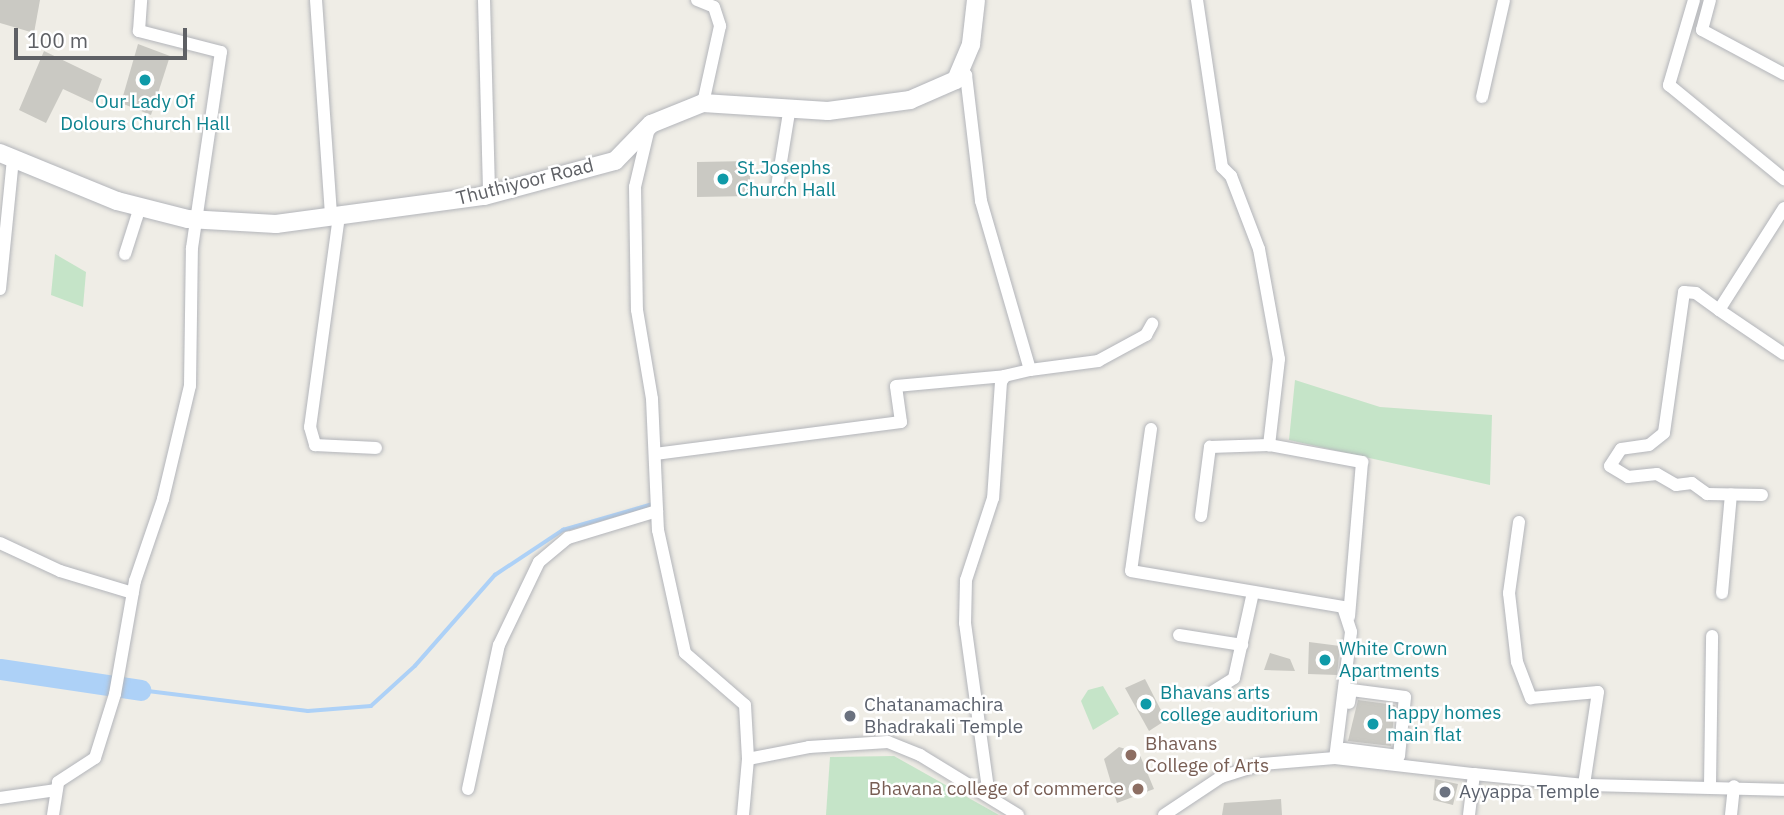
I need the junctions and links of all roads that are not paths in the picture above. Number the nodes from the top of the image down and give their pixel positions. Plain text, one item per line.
1 (141, 0) edge
2 (316, 0) edge
3 (484, 0) edge
4 (697, 0) edge
5 (976, 0) edge
6 (1197, 0) edge
7 (1504, 0) edge
8 (1694, 0) edge
9 (1710, 0) edge
10 (961, 68) junction
11 (1784, 74) edge
12 (1482, 97) dead end
13 (702, 103) junction
14 (790, 107) junction
15 (651, 124) junction
16 (7, 155) edge
17 (1784, 179) edge
18 (777, 186) dead end
19 (489, 194) junction
20 (140, 207) junction
21 (1784, 208) edge
22 (335, 217) junction
23 (195, 219) junction
24 (125, 254) dead end
25 (0, 289) edge
26 (1719, 310) junction
27 (1152, 324) dead end
28 (1784, 354) edge
29 (1030, 370) junction
30 (1005, 376) junction
31 (1151, 429) dead end
32 (1269, 446) junction
33 (376, 448) dead end
34 (655, 454) junction
35 (1731, 494) junction
36 (1762, 495) dead end
37 (657, 511) junction
38 (1201, 516) dead end
39 (1519, 522) dead end
40 (0, 543) edge
41 (1253, 592) junction
42 (133, 593) junction
43 (1722, 593) dead end
44 (1349, 616) junction
45 (1179, 635) dead end
46 (1712, 636) dead end
47 (1241, 645) junction
48 (1212, 692) dead end
49 (1341, 755) junction
50 (748, 758) junction
51 (1474, 774) junction
52 (1584, 785) junction
53 (1710, 786) junction
54 (1734, 786) junction
55 (468, 789) dead end
56 (56, 790) junction
57 (1784, 790) edge
58 (989, 796) junction
59 (0, 798) edge
60 (53, 815) edge
61 (743, 815) edge
62 (1018, 815) edge
63 (1164, 815) edge
64 (1469, 815) edge
65 (1731, 815) edge

1 - 23 street
2 - 22 street
3 - 19 street
4 - 13 street
5 - 10 main road
6 - 32 street
7 - 12 street
8 - 17 street
9 - 11 street
10 - 14 main road, Thuthiyoor Road
10 - 29 street
13 - 14 main road, Thuthiyoor Road
13 - 15 main road, Thuthiyoor Road
14 - 18 street
15 - 19 main road, Thuthiyoor Road
15 - 34 street
16 - 20 main road, Thuthiyoor Road
16 - 25 street
19 - 22 main road, Thuthiyoor Road
20 - 23 main road, Thuthiyoor Road
20 - 24 street
21 - 26 street
22 - 23 main road, Thuthiyoor Road
22 - 33 street
23 - 42 street
26 - 28 street
26 - 35 street
27 - 29 street
29 - 30 street
30 - 34 street
30 - 58 street
31 - 41 street
32 - 38 street
32 - 44 street
34 - 37 street
35 - 36 street
35 - 43 street
37 - 50 street
37 - 55 street
39 - 52 street
40 - 42 street
41 - 44 street
41 - 47 street
42 - 56 street
44 - 49 street
45 - 47 street
46 - 53 street
47 - 48 street
49 - 49 street
49 - 51 street
49 - 63 street
50 - 58 street
50 - 61 street
51 - 52 street
51 - 64 street
52 - 53 street
53 - 54 street
54 - 57 street
54 - 65 street
56 - 59 street
56 - 60 street
58 - 62 street

